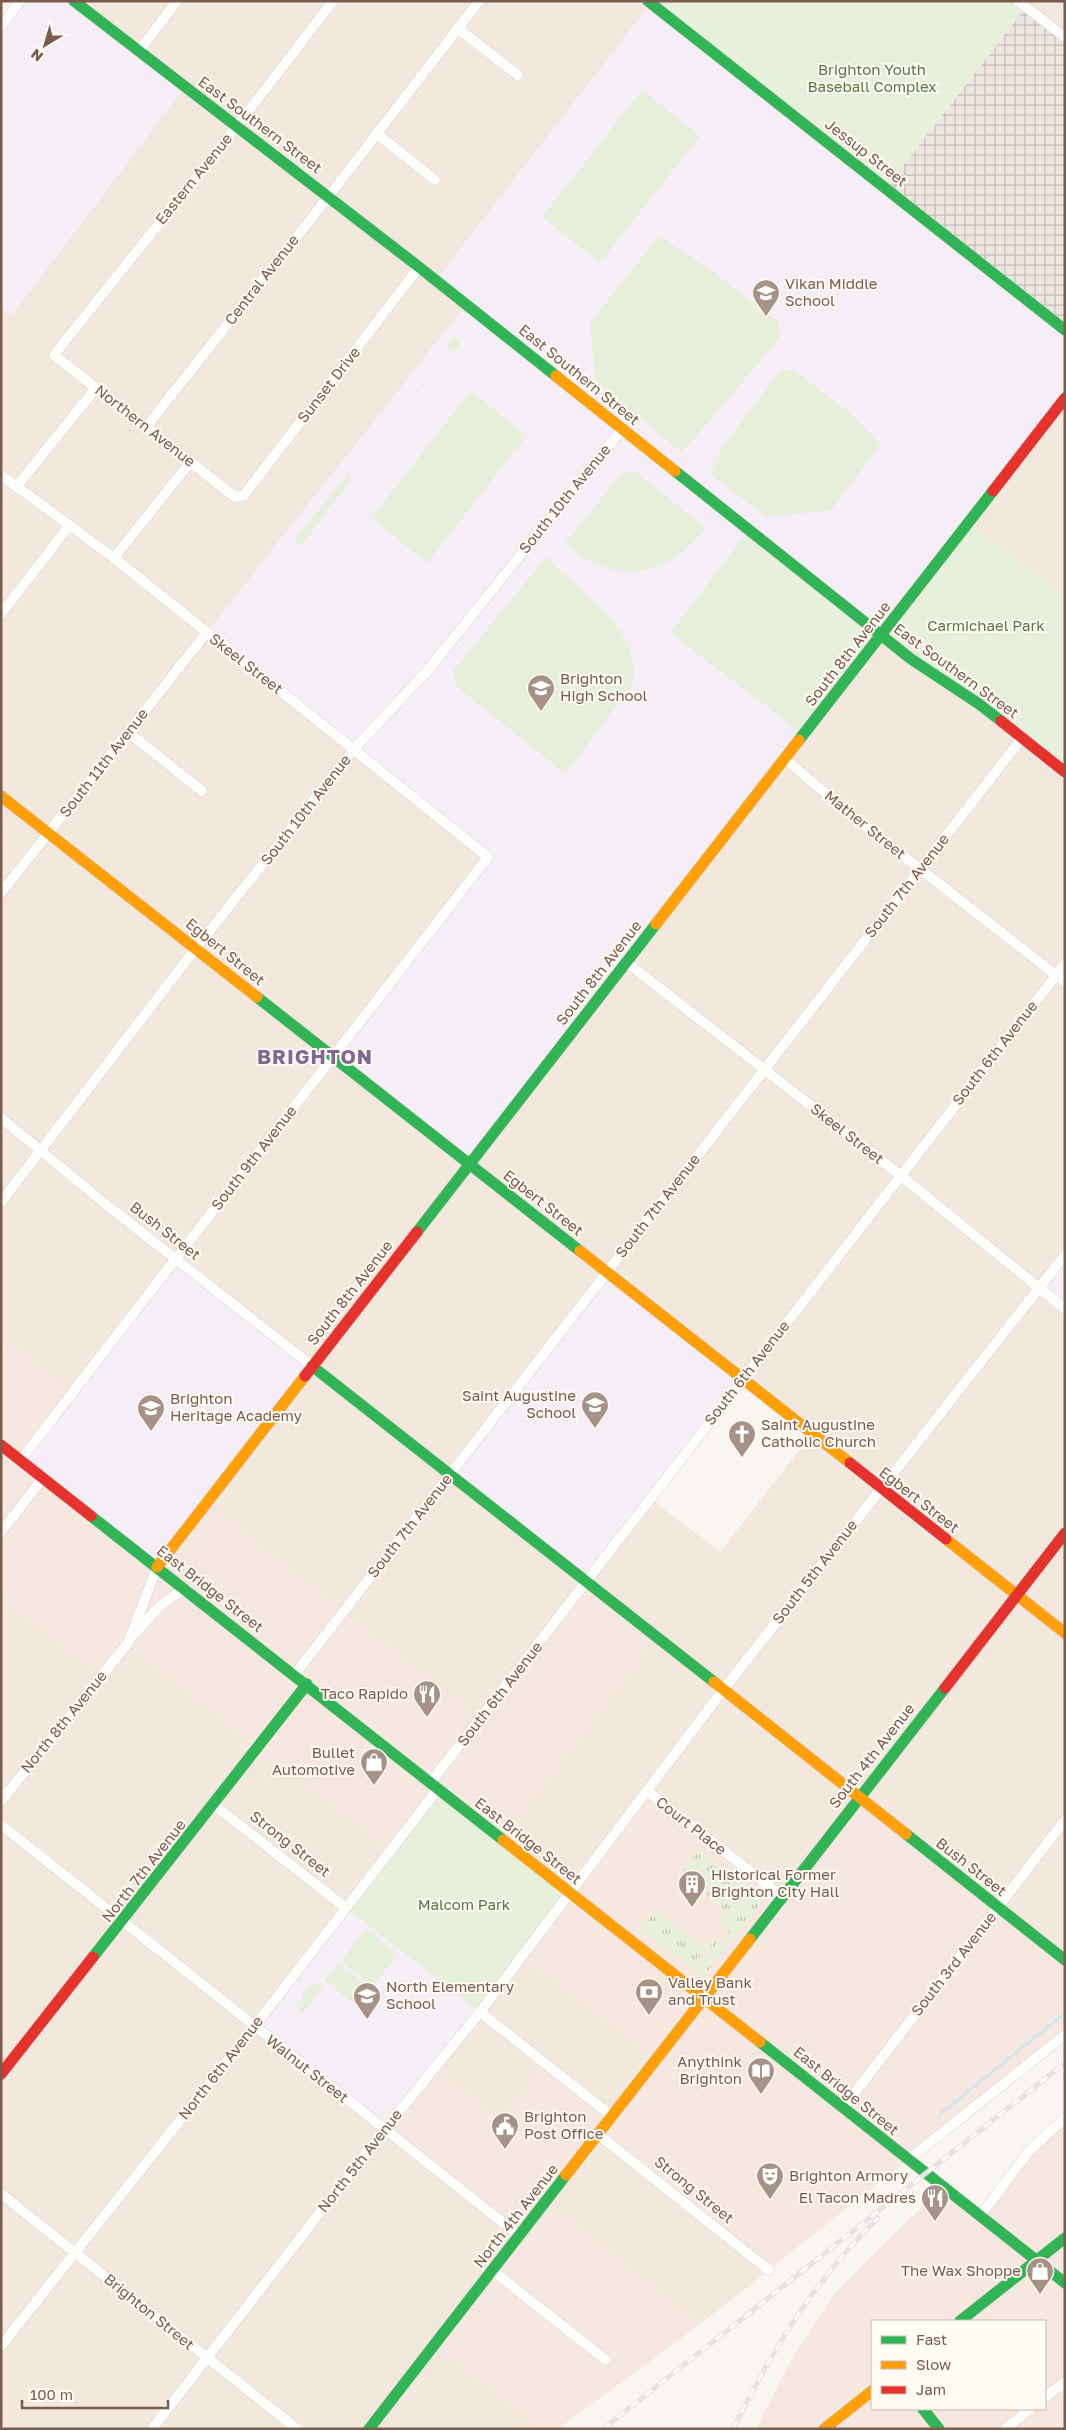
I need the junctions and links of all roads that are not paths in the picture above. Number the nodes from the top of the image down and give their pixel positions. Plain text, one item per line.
1 (20, 1) edge
2 (74, 1) edge
3 (176, 1) edge
4 (333, 1) edge
5 (478, 1) edge
6 (648, 1) edge
7 (1025, 3) edge
8 (1, 26) edge
9 (458, 28) junction
10 (1065, 37) edge
11 (139, 52) junction
12 (518, 76) dead end
13 (237, 126) junction
14 (376, 133) junction
15 (435, 180) dead end
16 (329, 196) junction
17 (419, 267) junction
18 (1065, 330) edge
19 (54, 355) joint
20 (96, 388) junction
21 (1065, 398) edge
22 (146, 427) junction
23 (622, 429) junction
24 (191, 462) junction
25 (1, 475) edge
26 (16, 487) junction
27 (235, 497) joint
28 (69, 526) junction
29 (114, 558) junction
30 (1, 614) edge
31 (207, 632) junction
32 (881, 635) junction
33 (128, 732) junction
34 (1022, 738) junction
35 (354, 749) junction
36 (785, 759) junction
37 (1065, 772) edge
38 (202, 791) dead end
39 (1, 796) edge
40 (49, 833) junction
41 (488, 857) joint
42 (920, 869) junction
43 (1, 893) edge
44 (196, 948) junction
45 (626, 962) junction
46 (1065, 964) edge
47 (1056, 975) junction
48 (1065, 982) edge
49 (334, 1057) junction
50 (765, 1070) junction
51 (1, 1118) edge
52 (41, 1150) junction
53 (470, 1164) junction
54 (900, 1175) junction
55 (1, 1202) edge
56 (1065, 1254) edge
57 (175, 1257) junction
58 (607, 1272) junction
59 (1039, 1289) junction
60 (1065, 1308) edge
61 (312, 1366) junction
62 (743, 1378) junction
63 (1, 1445) edge
64 (21, 1460) junction
65 (451, 1474) junction
66 (43, 1478) junction
67 (880, 1489) junction
68 (1, 1532) edge
69 (1065, 1533) edge
70 (157, 1567) junction
71 (587, 1582) junction
72 (188, 1590) junction
73 (1016, 1594) junction
74 (1065, 1634) edge
75 (128, 1643) junction
76 (295, 1674) junction
77 (307, 1684) junction
78 (723, 1690) junction
79 (434, 1786) junction
80 (647, 1791) junction
81 (858, 1798) junction
82 (1, 1801) edge
83 (214, 1805) junction
84 (1065, 1820) edge
85 (1, 1826) edge
86 (570, 1893) junction
87 (783, 1897) junction
88 (346, 1908) junction
89 (998, 1908) junction
90 (123, 1922) junction
91 (1065, 1960) edge
92 (704, 1998) junction
93 (480, 2012) junction
94 (254, 2027) junction
95 (1065, 2034) edge
96 (1, 2074) edge
97 (843, 2108) junction
98 (613, 2117) junction
99 (1065, 2118) edge
100 (384, 2130) junction
101 (599, 2134) junction
102 (908, 2160) junction
103 (1, 2194) edge
104 (980, 2216) junction
105 (520, 2236) junction
106 (1065, 2238) edge
107 (74, 2252) junction
108 (1036, 2260) junction
109 (770, 2270) dead end
110 (493, 2271) junction
111 (1065, 2282) edge
112 (961, 2320) edge
113 (1, 2346) edge
114 (208, 2358) junction
115 (606, 2360) dead end
116 (1065, 2382) edge
117 (871, 2392) edge
118 (1046, 2396) edge
119 (924, 2410) edge
120 (1029, 2410) edge
121 (152, 2429) edge
122 (297, 2429) edge
123 (369, 2429) edge
124 (824, 2429) edge
125 (939, 2429) edge
126 (1005, 2429) edge

1 - 8 street
2 - 11 street, East Southern Street
3 - 11 street
4 - 13 street, Eastern Avenue
5 - 9 street, Central Avenue
6 - 18 street, Jessup Street
7 - 10 street
9 - 12 street
9 - 14 street, Central Avenue
11 - 13 street, East Southern Street
13 - 16 street, East Southern Street
13 - 19 street, Eastern Avenue
14 - 15 street
14 - 16 street, Central Avenue
16 - 17 street, East Southern Street
16 - 22 street, Central Avenue
17 - 23 street, East Southern Street
17 - 27 street, Sunset Drive
19 - 20 street, Northern Avenue
20 - 22 street, Northern Avenue
20 - 26 street
21 - 32 street, South 8th Avenue
22 - 24 street, Northern Avenue
23 - 32 street, East Southern Street
23 - 35 street, South 10th Avenue
24 - 27 street, Northern Avenue
24 - 29 street
25 - 26 street, Skeel Street
26 - 28 street, Skeel Street
28 - 29 street, Skeel Street
28 - 30 street
29 - 31 street, Skeel Street
31 - 33 street, South 11th Avenue
31 - 35 street, Skeel Street
32 - 34 street, East Southern Street
32 - 36 street, South 8th Avenue
33 - 38 street
33 - 40 street, South 11th Avenue
34 - 37 street, East Southern Street
34 - 42 street, South 7th Avenue
35 - 41 street, Skeel Street
35 - 44 street, South 10th Avenue
36 - 42 street, Mather Street
36 - 45 street, South 8th Avenue
39 - 40 street, Egbert Street
40 - 43 street, South 11th Avenue
40 - 44 street, Egbert Street
41 - 49 street, South 9th Avenue
42 - 47 street, Mather Street
42 - 50 street, South 7th Avenue
44 - 49 street, Egbert Street
44 - 52 street, South 10th Avenue
45 - 50 street, Skeel Street
45 - 53 street, South 8th Avenue
46 - 47 street, South 6th Avenue
47 - 48 street, Mather Street
47 - 54 street, South 6th Avenue
49 - 53 street, Egbert Street
49 - 57 street, South 9th Avenue
50 - 54 street, Skeel Street
50 - 58 street, South 7th Avenue
51 - 52 street, Bush Street
52 - 55 street, South 10th Avenue
52 - 57 street, Bush Street
53 - 58 street, Egbert Street
53 - 61 street, South 8th Avenue
54 - 59 street, Skeel Street
54 - 62 street, South 6th Avenue
56 - 59 street, South 5th Avenue
57 - 61 street, Bush Street
57 - 64 street, South 9th Avenue
58 - 62 street, Egbert Street
58 - 65 street, South 7th Avenue
59 - 60 street, Skeel Street
59 - 67 street, South 5th Avenue
61 - 65 street, Bush Street
61 - 70 street, South 8th Avenue
62 - 67 street, Egbert Street
62 - 71 street, South 6th Avenue
63 - 64 street, East Bridge Street
64 - 66 street, East Bridge Street
65 - 71 street, Bush Street
65 - 76 street, South 7th Avenue
66 - 68 street
66 - 70 street, East Bridge Street
67 - 73 street, Egbert Street
67 - 78 street, South 5th Avenue
69 - 73 street, South 4th Avenue
70 - 72 street, East Bridge Street
70 - 75 street, North 8th Avenue
71 - 78 street, Bush Street
71 - 79 street, South 6th Avenue
72 - 75 street, North 8th Avenue
72 - 76 street, East Bridge Street
73 - 74 street, Egbert Street
73 - 81 street, South 4th Avenue
75 - 82 street, North 8th Avenue
76 - 77 street, East Bridge Street
77 - 79 street, East Bridge Street
77 - 83 street, North 7th Avenue
78 - 80 street, South 5th Avenue
78 - 81 street, Bush Street
79 - 86 street, East Bridge Street
79 - 88 street, North 6th Avenue
80 - 86 street, South 5th Avenue
80 - 87 street, Court Place
81 - 87 street, South 4th Avenue
81 - 89 street, Bush Street
83 - 88 street, Strong Street
83 - 90 street, North 7th Avenue
84 - 89 street, South 3rd Avenue
85 - 90 street, Walnut Street
86 - 92 street, East Bridge Street
86 - 93 street, North 5th Avenue
87 - 92 street, South 4th Avenue
88 - 94 street, North 6th Avenue
89 - 91 street, Bush Street
89 - 97 street, South 3rd Avenue
90 - 94 street, Walnut Street
90 - 96 street, North 7th Avenue
92 - 97 street, East Bridge Street
92 - 98 street, North 4th Avenue
93 - 98 street
93 - 100 street, North 5th Avenue
94 - 100 street, Walnut Street
94 - 107 street, North 6th Avenue
95 - 102 street
97 - 102 street, East Bridge Street
98 - 101 street, North 4th Avenue
99 - 104 street
100 - 105 street, Walnut Street
100 - 114 street, North 5th Avenue
101 - 105 street, North 4th Avenue
101 - 109 street, Strong Street
102 - 104 street, East Bridge Street
103 - 107 street, Brighton Street
104 - 108 street, East Bridge Street
105 - 110 street, North 4th Avenue
106 - 108 street
107 - 113 street, North 6th Avenue
107 - 114 street, Brighton Street
108 - 111 street, East Bridge Street
108 - 112 street
110 - 115 street
110 - 123 street, North 4th Avenue
114 - 121 street, North 5th Avenue
114 - 122 street, Brighton Street
116 - 118 street
117 - 124 street
119 - 125 street
120 - 126 street

